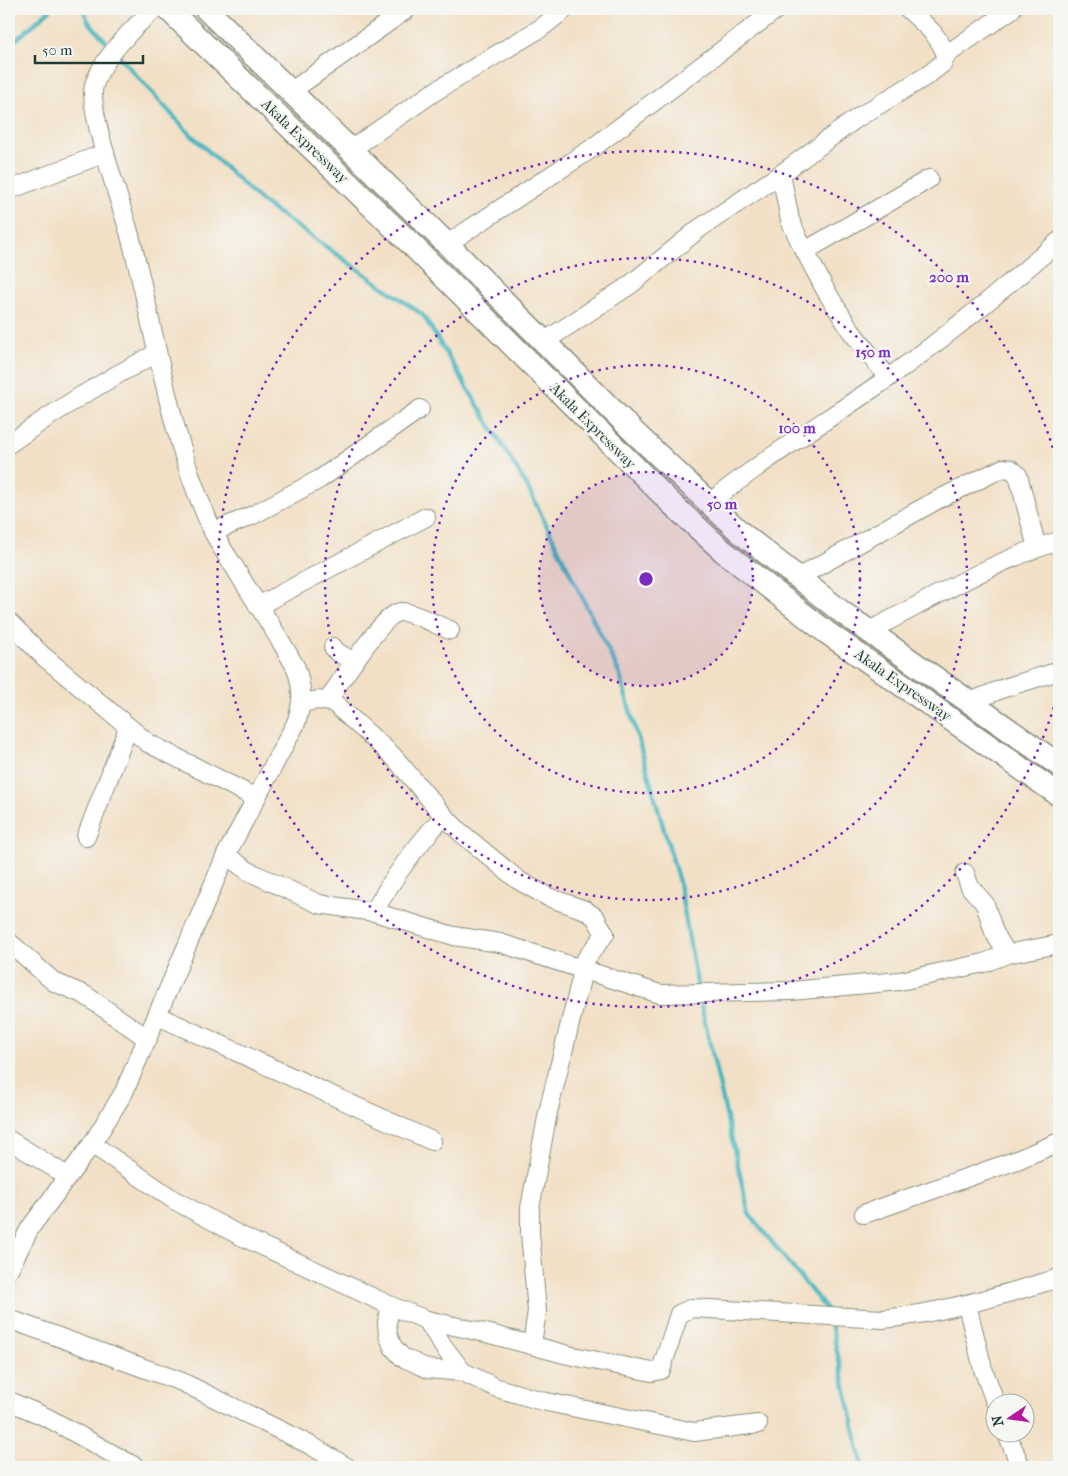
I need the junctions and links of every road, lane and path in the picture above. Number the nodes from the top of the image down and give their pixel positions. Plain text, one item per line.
1 (155, 9) edge
2 (168, 9) edge
3 (206, 9) edge
4 (408, 9) edge
5 (565, 9) edge
6 (777, 9) edge
7 (908, 9) edge
8 (1012, 9) edge
9 (946, 55) junction
10 (290, 92) junction
11 (326, 127) junction
12 (308, 144) junction
13 (350, 150) junction
14 (105, 153) junction
15 (781, 174) junction
16 (929, 179) dead end
17 (9, 190) edge
18 (1059, 241) edge
19 (447, 244) junction
20 (805, 252) junction
21 (544, 341) junction
22 (157, 353) junction
23 (888, 378) junction
24 (420, 409) dead end
25 (9, 443) edge
26 (708, 504) junction
27 (426, 517) dead end
28 (213, 532) junction
29 (1059, 541) edge
30 (1037, 548) junction
31 (797, 578) junction
32 (258, 606) junction
33 (9, 622) edge
34 (450, 630) dead end
35 (869, 631) junction
36 (333, 647) dead end
37 (354, 662) junction
38 (1059, 671) edge
39 (328, 700) junction
40 (970, 702) junction
41 (302, 703) junction
42 (128, 728) junction
43 (1059, 765) edge
44 (1059, 795) edge
45 (256, 798) junction
46 (444, 816) junction
47 (86, 837) dead end
48 (226, 856) junction
49 (965, 874) dead end
50 (374, 912) junction
51 (9, 942) edge
52 (1059, 944) edge
53 (1007, 954) junction
54 (584, 971) junction
55 (158, 1016) junction
56 (148, 1039) junction
57 (9, 1140) edge
58 (432, 1140) dead end
59 (1059, 1142) edge
60 (92, 1144) junction
61 (67, 1176) junction
62 (864, 1214) dead end
63 (9, 1269) edge
64 (1059, 1278) edge
65 (967, 1305) junction
66 (391, 1306) junction
67 (9, 1318) edge
68 (428, 1320) junction
69 (532, 1345) junction
70 (463, 1372) junction
71 (992, 1394) edge
72 (9, 1401) edge
73 (758, 1424) dead end
74 (1011, 1444) edge
75 (136, 1467) edge
76 (348, 1467) edge
77 (1021, 1467) edge

1 - 14 street
2 - 12 main road, Akala Expressway
3 - 10 main road, Akala Expressway
4 - 10 street
5 - 13 street
6 - 19 street
7 - 9 street
8 - 9 street
9 - 15 street
10 - 11 main road, Akala Expressway
11 - 12 main road
11 - 13 main road, Akala Expressway
12 - 44 main road, Akala Expressway
13 - 19 main road, Akala Expressway
14 - 17 street
14 - 22 street
15 - 20 street
15 - 21 street
16 - 20 street
18 - 23 street
19 - 21 main road, Akala Expressway
20 - 23 street
21 - 26 main road, Akala Expressway
22 - 25 street
22 - 28 street
23 - 26 street
24 - 28 street
26 - 31 main road, Akala Expressway
27 - 32 street
28 - 32 street
29 - 30 street
30 - 31 street
30 - 35 street
31 - 35 main road, Akala Expressway
32 - 41 street
33 - 42 street
34 - 37 street
35 - 40 main road, Akala Expressway
36 - 37 street
37 - 39 street
38 - 40 street
39 - 41 street
39 - 46 street
40 - 43 main road, Akala Expressway
41 - 45 street
42 - 45 street
42 - 47 street
45 - 48 street
46 - 50 street
46 - 54 street
48 - 50 street
48 - 55 street
49 - 53 street
50 - 54 street
51 - 56 street
52 - 53 street
53 - 54 street
54 - 69 street
55 - 56 street
55 - 58 street
56 - 60 street
57 - 61 street
59 - 62 street
60 - 61 street
60 - 66 street
61 - 63 street
64 - 65 street
65 - 69 street
65 - 71 street
66 - 68 street
66 - 70 street
67 - 76 street
68 - 69 street
68 - 70 street
70 - 73 street
72 - 75 street
74 - 77 street

